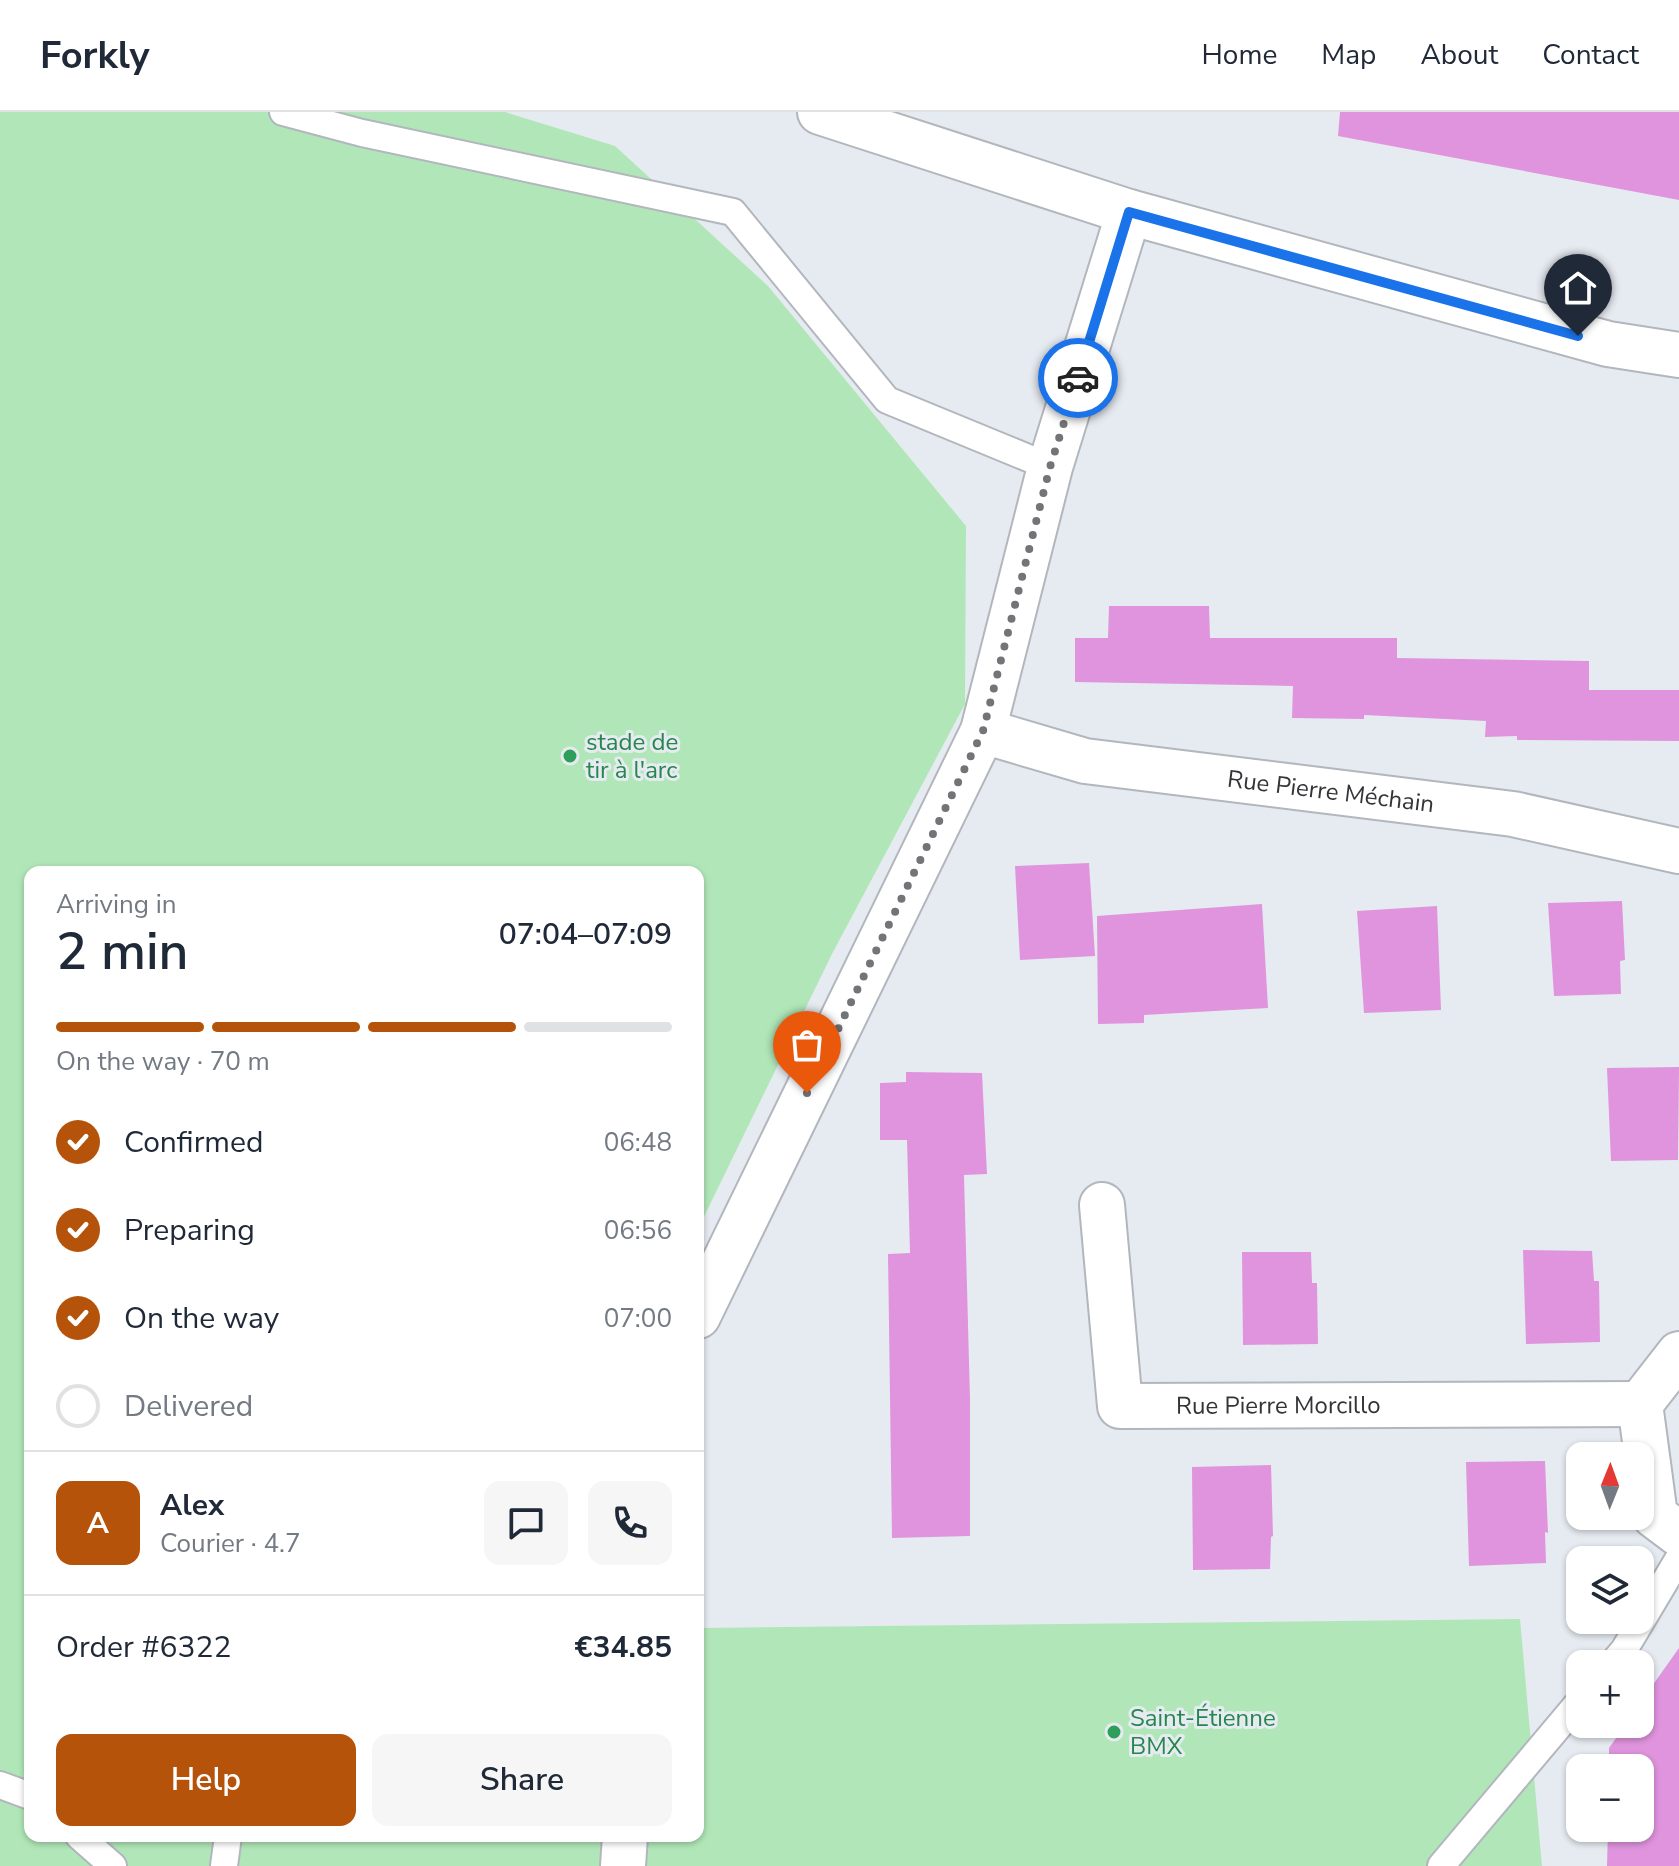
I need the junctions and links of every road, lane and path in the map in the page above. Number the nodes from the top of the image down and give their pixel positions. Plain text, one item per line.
1 (283, 112) edge
2 (820, 112) edge
3 (1129, 212) junction
4 (1679, 355) edge
5 (1050, 467) junction
6 (983, 731) junction
7 (1679, 851) edge
8 (1102, 1205) dead end
9 (704, 1304) edge
10 (1679, 1354) edge
11 (1640, 1404) junction
12 (1679, 1534) edge
13 (1679, 1558) edge
14 (1624, 1650) edge
15 (1566, 1718) edge
16 (0, 1785) edge
17 (24, 1794) edge
18 (86, 1842) edge
19 (227, 1842) edge
20 (625, 1842) edge
21 (113, 1866) edge
22 (224, 1866) edge
23 (623, 1866) edge
24 (1441, 1866) edge

1 - 5 lane
2 - 3 street
3 - 4 street
3 - 5 street
5 - 6 street
6 - 7 street, Rue Pierre Méchain
6 - 9 street
8 - 11 street, Rue Pierre Morcillo
10 - 11 street
11 - 12 street
13 - 14 lane
15 - 24 lane
16 - 17 lane
18 - 21 lane
19 - 22 lane
20 - 23 street

